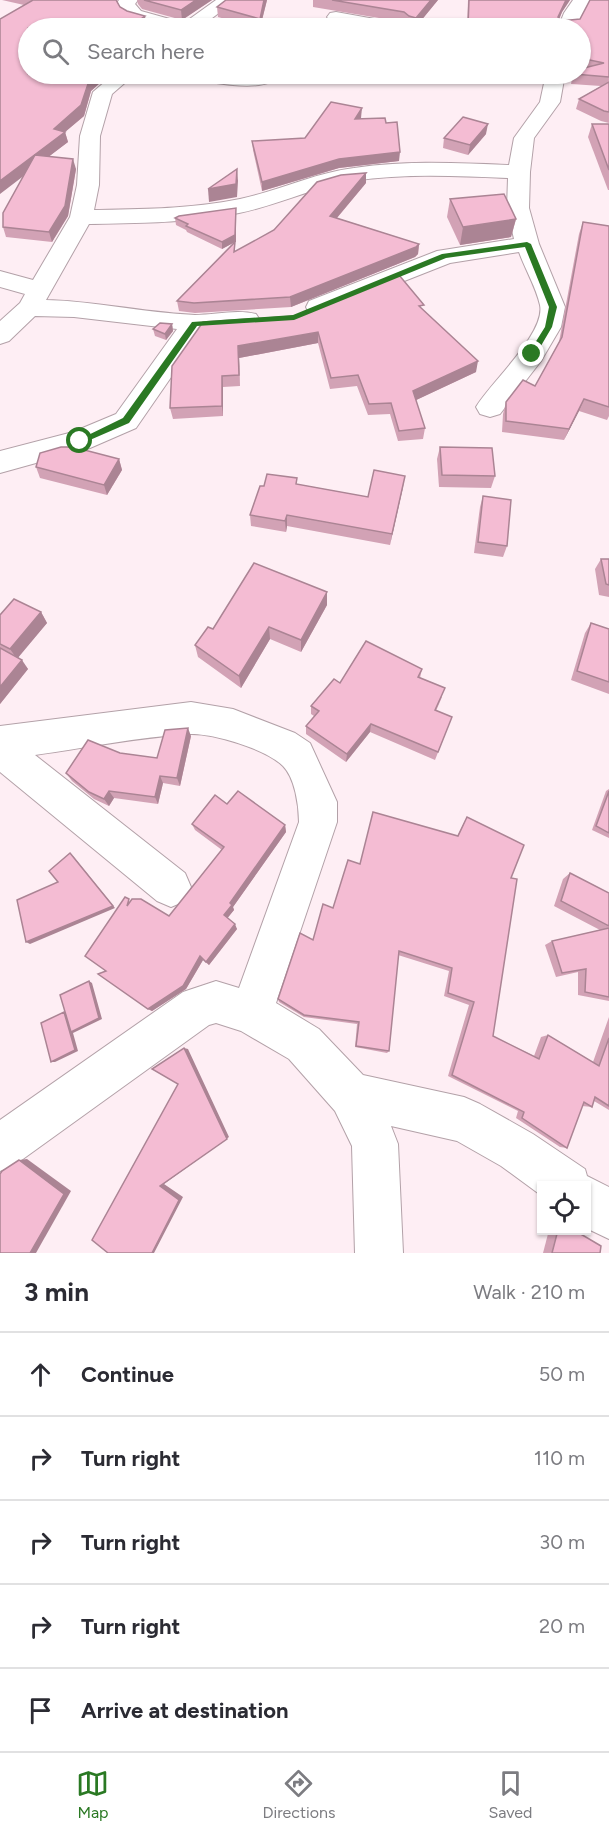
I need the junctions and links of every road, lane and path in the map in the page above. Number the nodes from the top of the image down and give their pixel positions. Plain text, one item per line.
1 (129, 0) edge
2 (227, 0) edge
3 (345, 0) edge
4 (582, 0) edge
5 (147, 18) edge
6 (200, 18) edge
7 (332, 18) edge
8 (571, 18) edge
9 (113, 84) edge
10 (554, 84) edge
11 (519, 172) junction
12 (81, 217) junction
13 (527, 244) junction
14 (0, 279) edge
15 (34, 299) junction
16 (195, 323) junction
17 (0, 335) edge
18 (490, 407) dead end
19 (0, 462) edge
20 (0, 743) edge
21 (0, 750) edge
22 (171, 887) dead end
23 (251, 1013) junction
24 (351, 1095) junction
25 (0, 1148) edge
26 (562, 1181) edge
27 (591, 1202) edge
28 (609, 1215) edge
29 (379, 1253) edge

1 - 5 street
2 - 6 street
3 - 7 street
4 - 8 street
9 - 12 street
10 - 11 street
11 - 12 street
11 - 13 street
12 - 15 street
13 - 16 street
13 - 18 street
14 - 15 street
15 - 16 street
15 - 17 street
16 - 19 street
20 - 23 street
21 - 22 street
23 - 24 street
23 - 25 street
24 - 26 street
24 - 29 street
27 - 28 street

